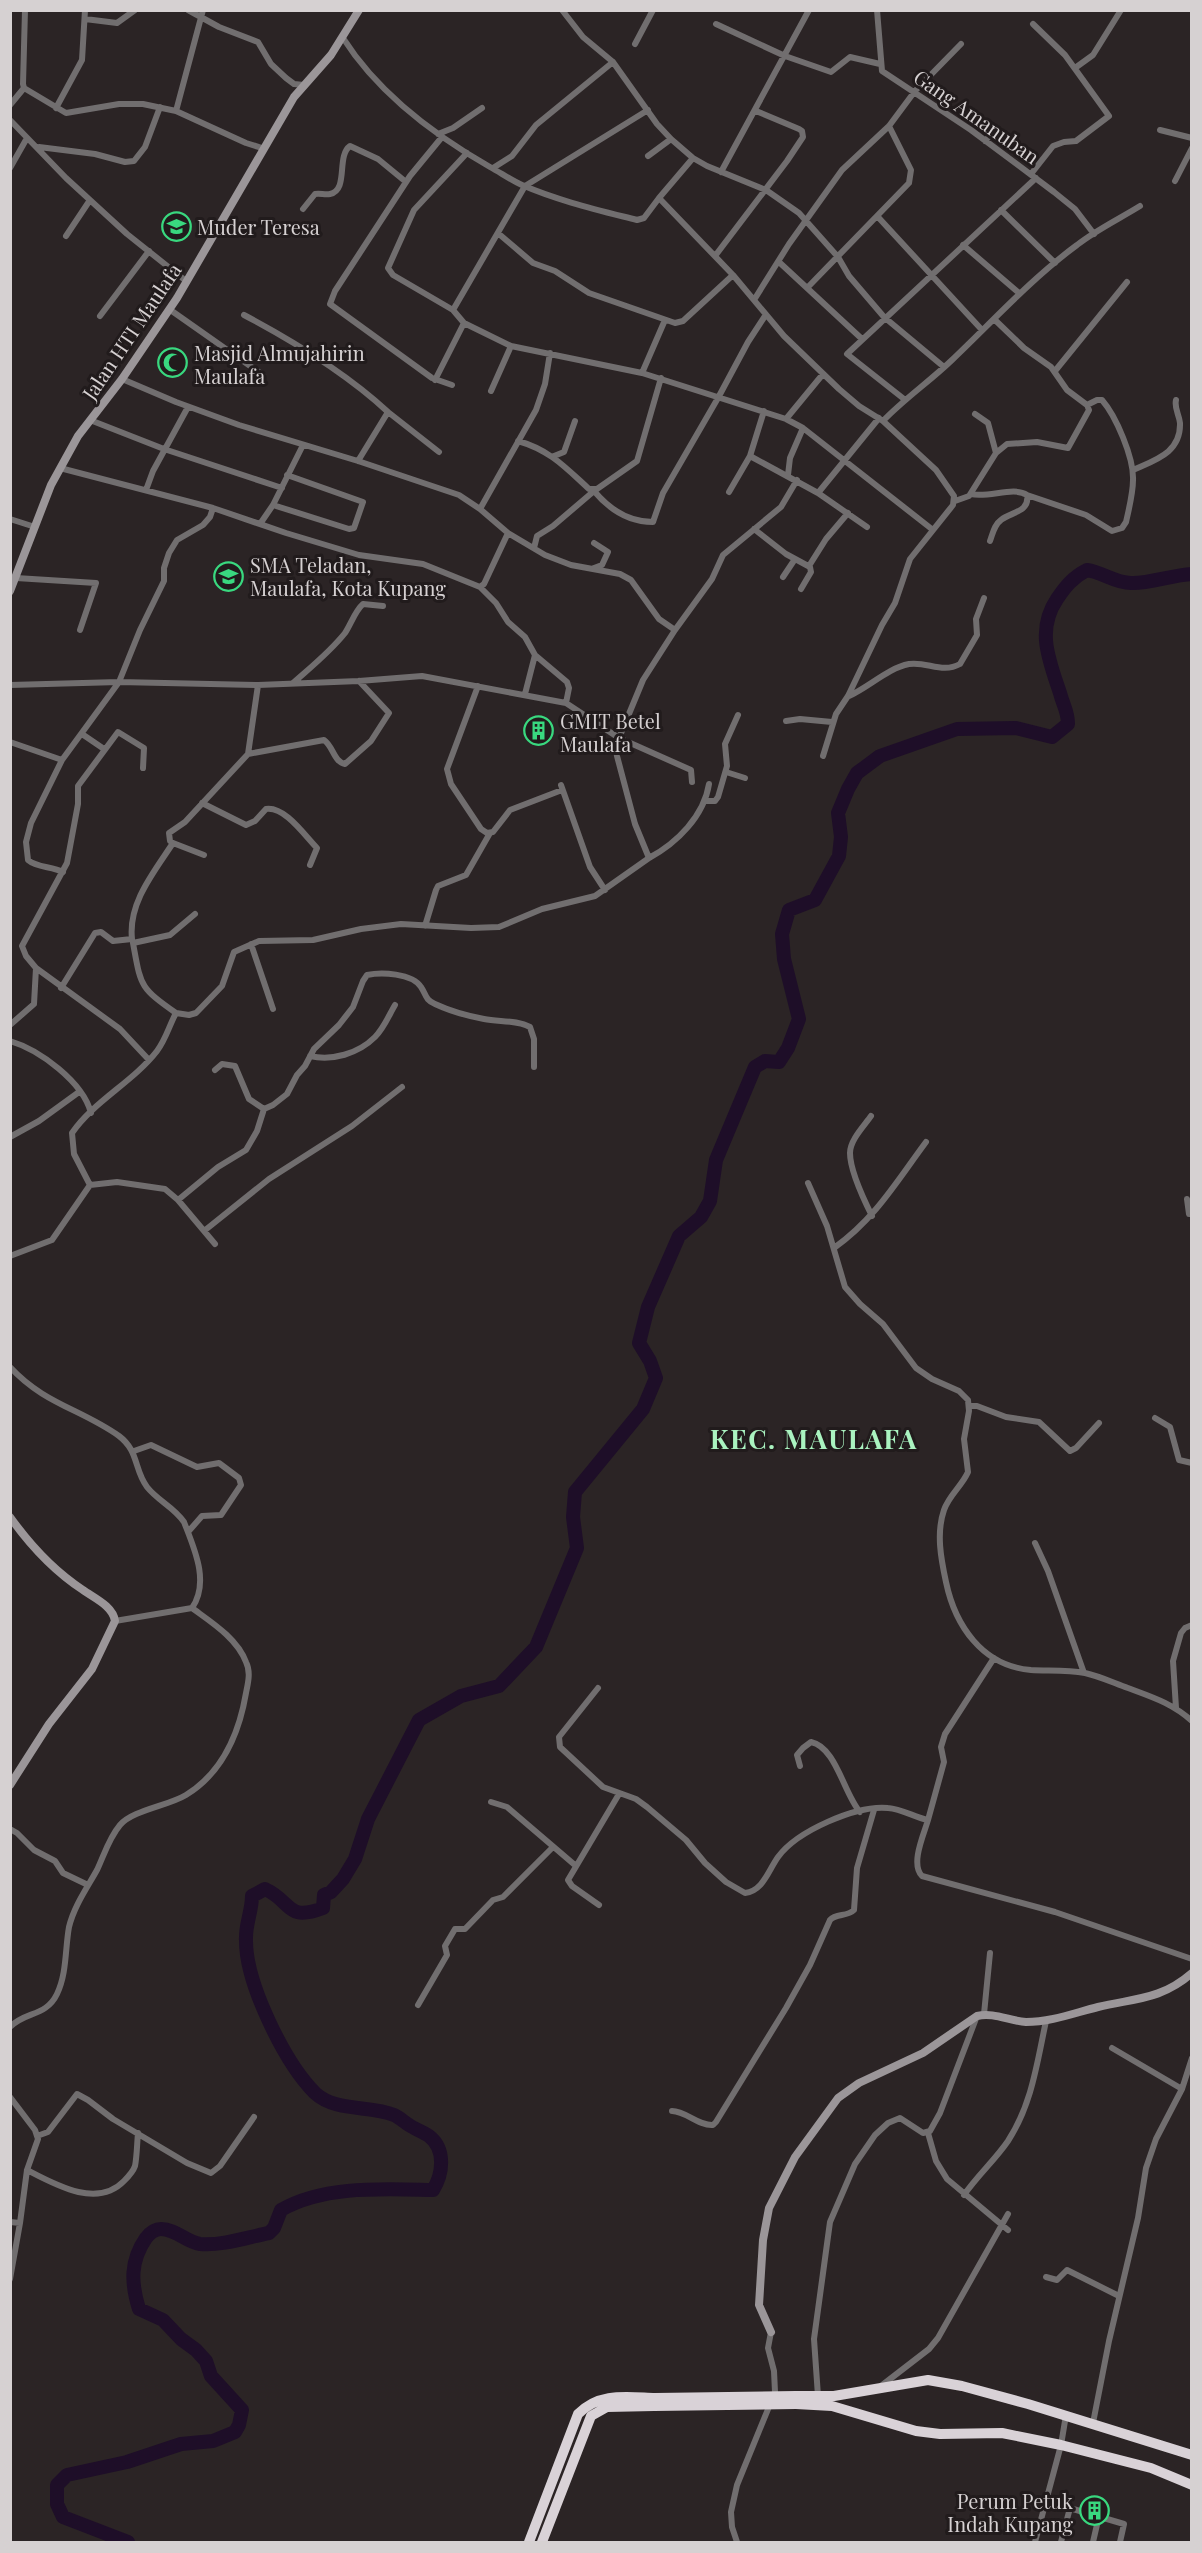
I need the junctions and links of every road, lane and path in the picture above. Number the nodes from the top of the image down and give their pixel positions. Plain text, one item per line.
1 (25, 10) edge
2 (85, 10) edge
3 (135, 10) edge
4 (188, 10) edge
5 (203, 10) edge
6 (359, 10) edge
7 (562, 10) edge
8 (653, 10) edge
9 (809, 10) edge
10 (877, 10) edge
11 (1121, 10) edge
12 (85, 19) junction
13 (201, 19) junction
14 (716, 24) dead end
15 (1033, 24) dead end
16 (343, 38) junction
17 (635, 44) dead end
18 (961, 44) dead end
19 (785, 56) junction
20 (613, 62) junction
21 (880, 64) junction
22 (1075, 68) junction
23 (304, 85) junction
24 (24, 88) junction
25 (915, 91) junction
26 (10, 105) edge
27 (160, 107) junction
28 (56, 108) junction
29 (482, 108) dead end
30 (648, 110) junction
31 (176, 111) junction
32 (756, 111) junction
33 (10, 120) edge
34 (889, 126) junction
35 (994, 130) dead end
36 (1160, 130) dead end
37 (440, 136) junction
38 (27, 138) junction
39 (1191, 138) edge
40 (671, 140) junction
41 (985, 141) junction
42 (38, 147) junction
43 (262, 148) junction
44 (1191, 148) edge
45 (466, 153) junction
46 (648, 156) dead end
47 (693, 158) junction
48 (10, 168) edge
49 (493, 168) junction
50 (722, 172) junction
51 (1033, 176) junction
52 (1175, 181) dead end
53 (406, 182) junction
54 (525, 186) junction
55 (766, 190) junction
56 (659, 198) junction
57 (90, 200) junction
58 (1140, 206) dead end
59 (303, 209) dead end
60 (1001, 210) junction
61 (878, 217) junction
62 (806, 220) junction
63 (499, 234) junction
64 (1094, 234) junction
65 (66, 236) dead end
66 (963, 245) junction
67 (149, 251) junction
68 (715, 256) junction
69 (838, 257) junction
70 (779, 262) junction
71 (1055, 263) junction
72 (733, 275) junction
73 (931, 275) junction
74 (186, 281) junction
75 (1127, 282) dead end
76 (808, 287) junction
77 (1019, 293) junction
78 (754, 300) junction
79 (169, 309) junction
80 (453, 310) junction
81 (244, 315) dead end
82 (100, 316) dead end
83 (765, 316) junction
84 (884, 317) junction
85 (994, 319) junction
86 (665, 320) junction
87 (464, 323) junction
88 (982, 330) junction
89 (862, 339) junction
90 (511, 346) junction
91 (550, 354) junction
92 (944, 367) junction
93 (1055, 371) junction
94 (642, 373) junction
95 (823, 374) junction
96 (263, 375) dead end
97 (661, 378) junction
98 (122, 379) junction
99 (435, 380) junction
100 (452, 385) dead end
101 (491, 391) dead end
102 (718, 398) junction
103 (904, 399) junction
104 (1176, 400) dead end
105 (1087, 405) junction
106 (188, 407) junction
107 (764, 411) junction
108 (388, 412) junction
109 (975, 414) dead end
110 (786, 419) junction
111 (90, 420) junction
112 (881, 420) junction
113 (576, 421) dead end
114 (803, 428) junction
115 (518, 441) junction
116 (303, 445) junction
117 (164, 449) junction
118 (439, 452) dead end
119 (996, 453) junction
120 (554, 456) junction
121 (750, 456) junction
122 (843, 459) junction
123 (358, 461) junction
124 (60, 468) junction
125 (1133, 470) junction
126 (287, 475) junction
127 (788, 476) junction
128 (797, 480) junction
129 (282, 488) junction
130 (146, 490) junction
131 (594, 490) junction
132 (729, 492) dead end
133 (818, 493) junction
134 (971, 494) junction
135 (1026, 495) junction
136 (955, 501) junction
137 (273, 505) junction
138 (213, 508) junction
139 (480, 509) junction
140 (848, 513) junction
141 (10, 519) edge
142 (260, 524) junction
143 (35, 527) junction
144 (867, 527) dead end
145 (754, 529) junction
146 (933, 530) junction
147 (508, 533) junction
148 (990, 541) dead end
149 (594, 543) dead end
150 (534, 548) junction
151 (795, 559) junction
152 (809, 566) junction
153 (593, 568) junction
154 (783, 577) dead end
155 (16, 578) junction
156 (480, 587) junction
157 (801, 589) dead end
158 (10, 591) edge
159 (984, 598) dead end
160 (383, 606) dead end
161 (80, 630) dead end
162 (675, 630) junction
163 (535, 655) junction
164 (359, 681) junction
165 (119, 682) junction
166 (292, 683) junction
167 (10, 685) edge
168 (258, 685) junction
169 (477, 686) junction
170 (525, 694) junction
171 (848, 696) junction
172 (566, 703) junction
173 (738, 715) dead end
174 (786, 722) dead end
175 (832, 722) junction
176 (82, 734) junction
177 (619, 738) junction
178 (10, 742) edge
179 (104, 749) junction
180 (248, 754) junction
181 (823, 756) dead end
182 (62, 760) junction
183 (143, 768) dead end
184 (726, 772) junction
185 (745, 778) dead end
186 (692, 782) dead end
187 (709, 784) dead end
188 (706, 801) junction
189 (201, 803) junction
190 (490, 833) junction
191 (173, 843) junction
192 (204, 855) dead end
193 (649, 858) junction
194 (310, 865) dead end
195 (63, 872) junction
196 (605, 890) junction
197 (195, 914) dead end
198 (424, 926) junction
199 (133, 941) junction
200 (251, 944) junction
201 (36, 968) junction
202 (61, 988) junction
203 (395, 1005) dead end
204 (273, 1009) dead end
205 (176, 1013) junction
206 (10, 1025) edge
207 (10, 1041) edge
208 (310, 1056) junction
209 (149, 1060) junction
210 (534, 1067) dead end
211 (215, 1070) dead end
212 (402, 1087) dead end
213 (79, 1092) junction
214 (264, 1109) junction
215 (91, 1113) junction
216 (871, 1116) dead end
217 (10, 1137) edge
218 (926, 1142) dead end
219 (808, 1183) dead end
220 (90, 1185) junction
221 (1187, 1199) dead end
222 (178, 1200) junction
223 (1191, 1214) edge
224 (872, 1216) junction
225 (204, 1231) junction
226 (215, 1244) dead end
227 (834, 1248) junction
228 (10, 1256) edge
229 (10, 1367) edge
230 (969, 1406) junction
231 (1155, 1418) dead end
232 (1099, 1423) dead end
233 (134, 1451) junction
234 (1191, 1463) edge
235 (10, 1517) edge
236 (188, 1532) junction
237 (1035, 1543) dead end
238 (192, 1608) junction
239 (115, 1621) junction
240 (1191, 1625) edge
241 (994, 1658) junction
242 (1084, 1673) junction
243 (598, 1688) dead end
244 (1176, 1708) junction
245 (1191, 1721) edge
246 (800, 1766) dead end
247 (10, 1785) edge
248 (619, 1794) junction
249 (491, 1802) dead end
250 (873, 1810) junction
251 (860, 1812) junction
252 (928, 1820) junction
253 (10, 1829) edge
254 (552, 1848) junction
255 (576, 1866) junction
256 (88, 1885) junction
257 (599, 1905) dead end
258 (990, 1953) dead end
259 (1191, 1959) edge
260 (1190, 1978) edge
261 (418, 2005) dead end
262 (981, 2015) junction
263 (1046, 2021) junction
264 (10, 2027) edge
265 (1112, 2048) dead end
266 (1191, 2058) edge
267 (1182, 2090) junction
268 (10, 2097) edge
269 (672, 2111) dead end
270 (254, 2117) dead end
271 (138, 2133) junction
272 (928, 2133) junction
273 (37, 2136) junction
274 (27, 2170) junction
275 (964, 2195) junction
276 (1008, 2214) dead end
277 (10, 2222) edge
278 (20, 2223) junction
279 (1001, 2225) junction
280 (1008, 2230) dead end
281 (1046, 2277) dead end
282 (10, 2279) edge
283 (1119, 2296) junction
284 (771, 2332) joint
285 (876, 2390) junction
286 (818, 2396) junction
287 (796, 2400) junction
288 (654, 2402) junction
289 (1066, 2415) junction
290 (1094, 2423) junction
291 (1061, 2445) junction
292 (1191, 2455) edge
293 (1191, 2485) edge
294 (1046, 2501) junction
295 (1070, 2508) junction
296 (1100, 2516) junction
297 (529, 2542) edge
298 (542, 2542) edge
299 (737, 2542) edge
300 (1035, 2542) edge
301 (1061, 2542) edge
302 (1093, 2542) edge
303 (1120, 2542) edge

1 - 24 street
2 - 12 street
3 - 12 street
4 - 13 street
5 - 13 street
6 - 16 street, Jalan HTI Maulafa
7 - 20 street
8 - 17 street
9 - 19 street
10 - 21 street
11 - 22 street
12 - 28 street
13 - 23 street
13 - 31 street
14 - 19 street
15 - 22 street
16 - 23 street, Jalan HTI Maulafa
16 - 37 street
18 - 25 street
19 - 21 street
19 - 32 street
20 - 30 street
20 - 49 street
21 - 25 street, Gang Amanuban
22 - 51 street
23 - 43 street, Jalan HTI Maulafa
24 - 26 street
24 - 28 street
25 - 34 street
25 - 41 street, Gang Amanuban
27 - 28 street
27 - 31 street
27 - 42 street
29 - 37 street
30 - 40 street
30 - 54 street
31 - 43 street
32 - 50 street
32 - 55 street
33 - 38 street
34 - 61 street
34 - 62 street
35 - 41 street
36 - 39 street
37 - 45 street
37 - 53 street
38 - 42 street
38 - 48 street
40 - 46 street
40 - 47 street
41 - 51 street, Gang Amanuban
42 - 57 street
43 - 74 street, Jalan HTI Maulafa
44 - 52 street
45 - 49 street
45 - 80 street
47 - 50 street
47 - 56 street
49 - 54 street
50 - 55 street
51 - 60 street
51 - 64 street, Gang Amanuban
53 - 59 street
53 - 99 street
54 - 56 street
54 - 63 street
55 - 62 street
55 - 68 street
56 - 68 street
57 - 65 street
57 - 67 street
58 - 64 street
60 - 66 street
60 - 71 street
61 - 69 street
61 - 73 street
62 - 69 street
62 - 70 street
63 - 80 street
63 - 86 street
64 - 71 street
66 - 73 street
66 - 77 street
67 - 74 street
67 - 82 street
68 - 72 street
69 - 76 street
69 - 84 street
70 - 76 street
70 - 78 street
71 - 77 street
72 - 78 street
72 - 86 street
73 - 84 street
73 - 88 street
74 - 79 street, Jalan HTI Maulafa
75 - 93 street
76 - 89 street
77 - 85 street
78 - 83 street
79 - 96 street
79 - 98 street, Jalan HTI Maulafa
80 - 87 street
81 - 108 street
83 - 95 street
83 - 102 street
84 - 89 street
84 - 92 street
85 - 88 street
85 - 93 street
86 - 94 street
87 - 90 street
87 - 99 street
88 - 92 street
89 - 103 street
90 - 91 street
90 - 101 street
91 - 94 street
91 - 115 street
92 - 103 street
93 - 105 street
94 - 97 street
95 - 110 street
95 - 112 street
97 - 102 street
97 - 131 street
98 - 106 street
98 - 111 street, Jalan HTI Maulafa
99 - 100 street
102 - 107 street
102 - 131 street
103 - 112 street
104 - 125 street
105 - 119 street
105 - 125 street
106 - 116 street
106 - 117 street
107 - 110 street
107 - 121 street
108 - 118 street
108 - 123 street
109 - 119 street
110 - 114 street
111 - 117 street
111 - 124 street, Jalan HTI Maulafa
112 - 122 street
112 - 136 street
113 - 120 street
114 - 122 street
114 - 127 street
115 - 120 street
115 - 139 street
116 - 123 street
116 - 126 street
117 - 129 street
117 - 130 street
119 - 134 street
120 - 131 street
121 - 127 street
121 - 132 street
122 - 133 street
122 - 146 street
123 - 139 street
124 - 130 street
124 - 143 street, Jalan HTI Maulafa
125 - 135 street
126 - 129 street
126 - 137 street
127 - 128 street
128 - 133 street
128 - 145 street
129 - 137 street
130 - 138 street
131 - 150 street
133 - 140 street
134 - 135 street
134 - 136 street
135 - 148 street
136 - 146 street
137 - 142 street
138 - 142 street
138 - 165 street
139 - 147 street
140 - 144 street
140 - 152 street
141 - 143 street
142 - 156 street
143 - 155 street, Jalan HTI Maulafa
145 - 151 street
145 - 162 street
146 - 171 street
147 - 150 street
147 - 156 street
149 - 153 street
150 - 153 street
151 - 152 street
151 - 154 street
152 - 157 street
153 - 162 street
155 - 158 street, Jalan HTI Maulafa
155 - 161 street
156 - 163 street
159 - 171 street
160 - 166 street
162 - 177 street
163 - 170 street
163 - 172 street
164 - 166 street
164 - 169 street
164 - 180 street
165 - 167 street
165 - 168 street
165 - 176 street
166 - 168 street
168 - 180 street
169 - 170 street
169 - 190 street
170 - 172 street
171 - 175 street
172 - 177 street
173 - 184 street
174 - 175 street
175 - 181 street
176 - 179 street
176 - 182 street
177 - 186 street
177 - 193 street
178 - 182 street
179 - 183 street
179 - 195 street
180 - 189 street
182 - 195 street
184 - 185 street
184 - 188 street
187 - 188 street
188 - 193 street
189 - 191 street
189 - 194 street
190 - 196 street
190 - 198 street
191 - 192 street
191 - 199 street
193 - 196 street
195 - 201 street
196 - 198 street
197 - 199 street
198 - 200 street
199 - 202 street
199 - 205 street
200 - 204 street
200 - 205 street
201 - 202 street
201 - 206 street
202 - 209 street
203 - 208 street
205 - 209 street
207 - 213 street
208 - 210 street
208 - 214 street
209 - 215 street
211 - 214 street
212 - 225 street
213 - 215 street
213 - 217 street
214 - 222 street
215 - 220 street
216 - 224 street
218 - 224 street
219 - 227 street
220 - 222 street
220 - 228 street
221 - 223 street
222 - 225 street
224 - 227 street
225 - 226 street
227 - 230 street
229 - 233 street
230 - 232 street
230 - 241 street
231 - 234 street
233 - 236 street
233 - 236 street
235 - 239 street
236 - 238 street
237 - 242 street
238 - 239 street
238 - 256 street
239 - 247 street
240 - 244 street
241 - 242 street
241 - 252 street
242 - 244 street
243 - 248 street
244 - 245 street
246 - 251 street
248 - 251 street
248 - 255 street
249 - 254 street
250 - 251 street
250 - 252 street
250 - 269 street
252 - 259 street
253 - 256 street
254 - 255 street
254 - 261 street
255 - 257 street
256 - 264 street
258 - 262 street
260 - 263 street
262 - 263 street
262 - 272 street
262 - 284 street
263 - 275 street
265 - 267 street
266 - 267 street
267 - 283 street
268 - 273 street
270 - 271 street
271 - 273 street
271 - 274 street
272 - 275 street
272 - 286 street
273 - 274 street
274 - 278 street
275 - 279 street
276 - 279 street
277 - 278 street
278 - 282 street
279 - 280 street
279 - 285 street
281 - 283 street
283 - 290 street
284 - 299 street
285 - 286 highway
285 - 289 highway
286 - 287 highway
287 - 288 highway, bridge
287 - 291 highway
288 - 297 highway
288 - 298 highway
289 - 290 highway
289 - 291 street
290 - 292 highway
291 - 293 highway
291 - 294 street
294 - 295 street
294 - 300 street
295 - 296 street
295 - 301 street
296 - 302 street
296 - 303 street

